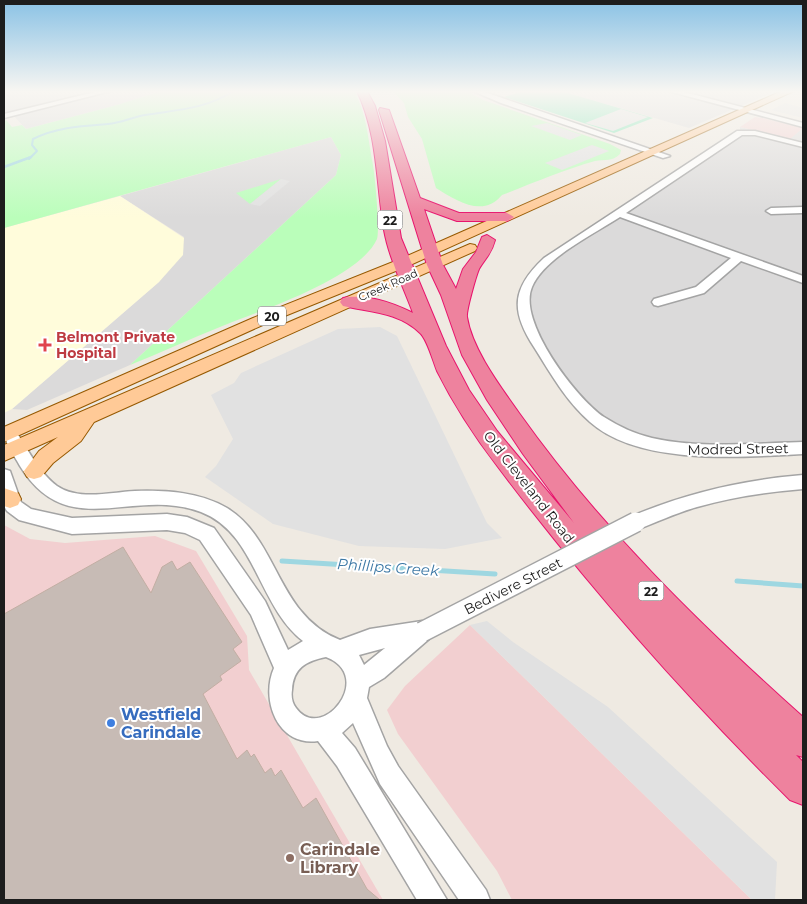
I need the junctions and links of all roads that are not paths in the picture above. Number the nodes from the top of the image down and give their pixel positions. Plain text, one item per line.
1 (377, 133) edge
2 (393, 133) edge
3 (598, 133) edge
4 (697, 133) edge
5 (708, 133) edge
6 (740, 133) edge
7 (756, 133) edge
8 (634, 145) junction
9 (803, 145) edge
10 (653, 152) junction
11 (666, 156) junction
12 (631, 162) junction
13 (414, 201) junction
14 (803, 210) edge
15 (771, 211) dead end
16 (618, 213) junction
17 (506, 217) junction
18 (487, 240) junction
19 (740, 256) junction
20 (432, 258) junction
21 (406, 270) junction
22 (803, 280) edge
23 (349, 302) junction
24 (658, 302) dead end
25 (458, 313) junction
26 (429, 330) junction
27 (88, 415) junction
28 (8, 442) edge
29 (803, 448) edge
30 (34, 471) junction
31 (4, 476) edge
32 (803, 482) edge
33 (7, 498) edge
34 (289, 613) joint
35 (422, 632) junction
36 (334, 649) junction
37 (286, 667) junction
38 (357, 690) junction
39 (323, 729) junction
40 (799, 761) edge
41 (433, 900) edge
42 (476, 900) edge

1 - 21 highway, Old Cleveland Road / 22
2 - 13 highway, Old Cleveland Road / 22
3 - 8 street
4 - 10 main road, Creek Road / 20
5 - 11 main road, Creek Road / 20
6 - 16 street, Modred Street
7 - 9 street, Modred Street
8 - 10 street
8 - 12 main road
10 - 11 street
10 - 12 main road, Creek Road / 20
11 - 18 main road, Creek Road / 20
12 - 17 main road, Creek Road / 20
13 - 17 highway
13 - 20 highway, Old Cleveland Road / 22
14 - 15 street
16 - 19 street
16 - 29 street, Modred Street
17 - 20 main road, Creek Road / 20
18 - 20 main road, Creek Road / 20
18 - 25 highway
19 - 22 street
19 - 24 street
20 - 21 main road, Creek Road / 20
20 - 25 highway, Old Cleveland Road / 22
21 - 23 main road, Creek Road / 20
21 - 26 highway, Old Cleveland Road / 22
21 - 28 main road, Creek Road / 20
23 - 26 highway
23 - 27 main road, Creek Road / 20
25 - 40 highway, Old Cleveland Road / 22
26 - 40 highway, Old Cleveland Road / 22
27 - 28 main road, Creek Road / 20
27 - 30 main road
28 - 30 street
30 - 34 street
31 - 33 street
32 - 35 street, Bedivere Street, bridge
33 - 37 street
34 - 36 street
35 - 36 street, Bedivere Street
35 - 38 street, Bedivere Street
36 - 37 street
36 - 38 street
37 - 39 street
38 - 39 street
38 - 42 street
39 - 41 street

